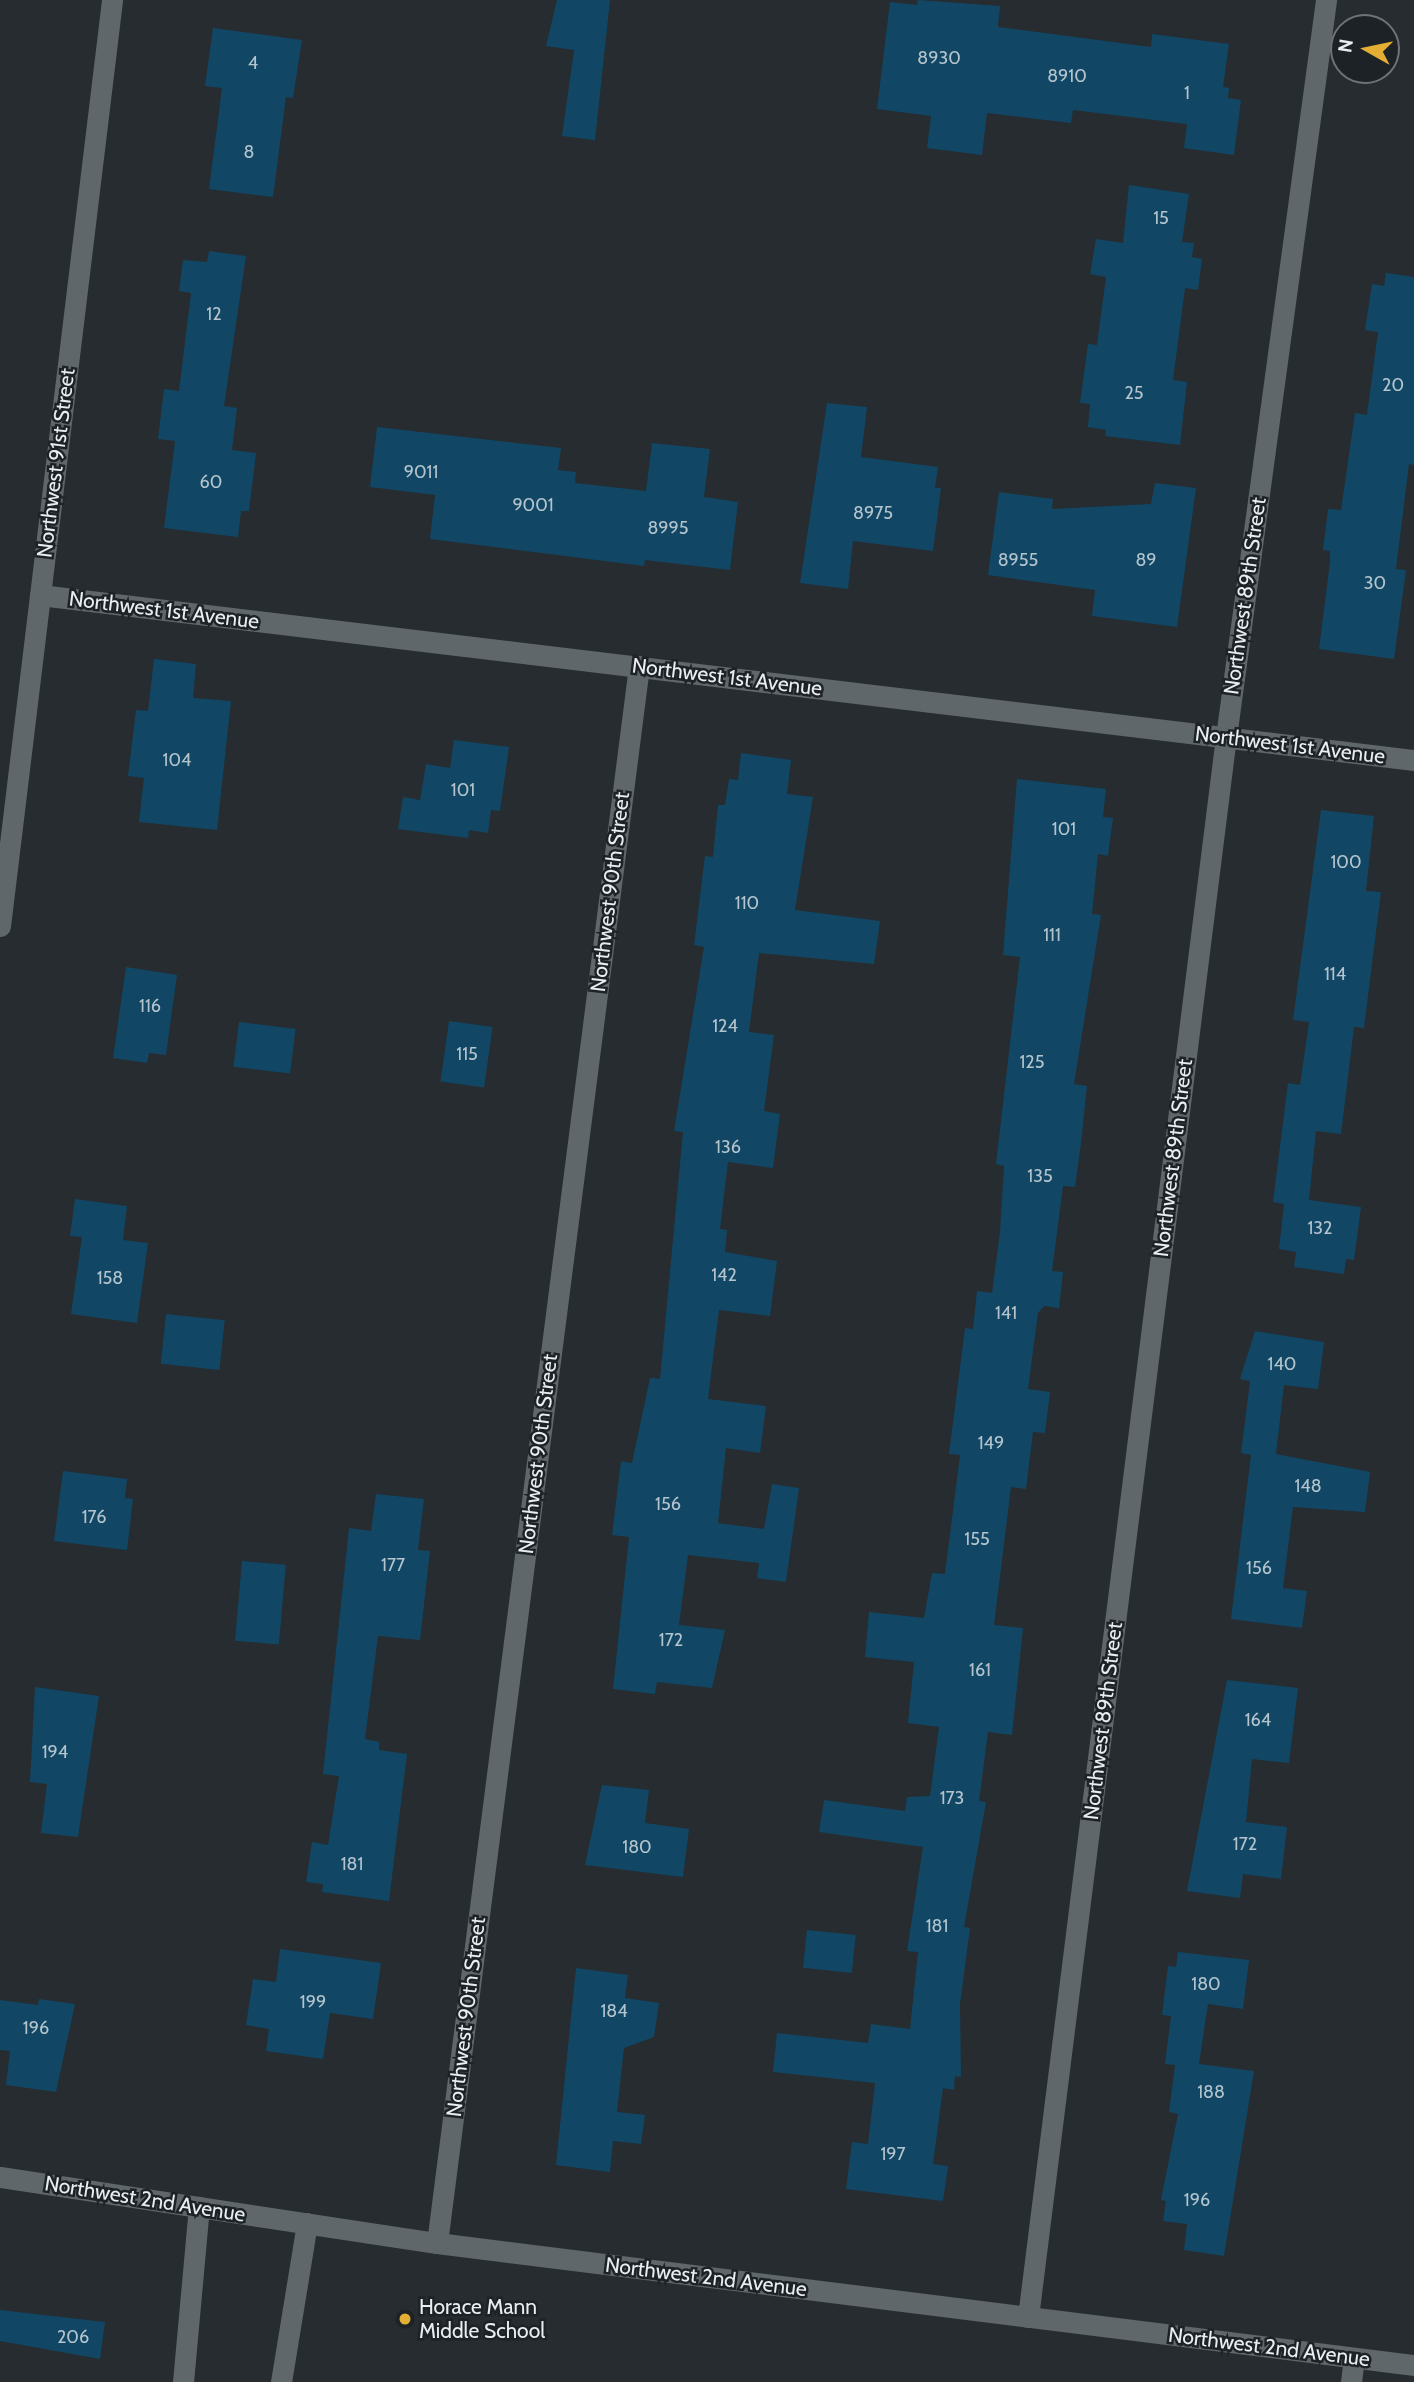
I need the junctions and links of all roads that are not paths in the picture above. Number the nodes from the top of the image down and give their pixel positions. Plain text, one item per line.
1 (112, 0) edge
2 (1326, 0) edge
3 (40, 595) junction
4 (639, 666) junction
5 (1226, 737) junction
6 (1414, 760) edge
7 (0, 926) edge
8 (0, 2177) edge
9 (199, 2207) junction
10 (307, 2223) junction
11 (437, 2243) junction
12 (1028, 2317) junction
13 (1354, 2358) junction
14 (1414, 2365) edge
15 (183, 2382) edge
16 (281, 2382) edge
17 (1351, 2382) edge

1 - 3 street, Northwest 91st Street
2 - 5 street, Northwest 89th Street
3 - 4 street, Northwest 1st Avenue
3 - 7 street, Northwest 91st Street
4 - 5 street, Northwest 1st Avenue
4 - 11 street, Northwest 90th Street
5 - 6 street, Northwest 1st Avenue
5 - 12 street, Northwest 89th Street
8 - 9 street, Northwest 2nd Avenue
9 - 10 street, Northwest 2nd Avenue
9 - 15 street
10 - 11 street, Northwest 2nd Avenue
10 - 16 street
11 - 12 street, Northwest 2nd Avenue
12 - 13 street, Northwest 2nd Avenue
13 - 14 street, Northwest 2nd Avenue
13 - 17 street

